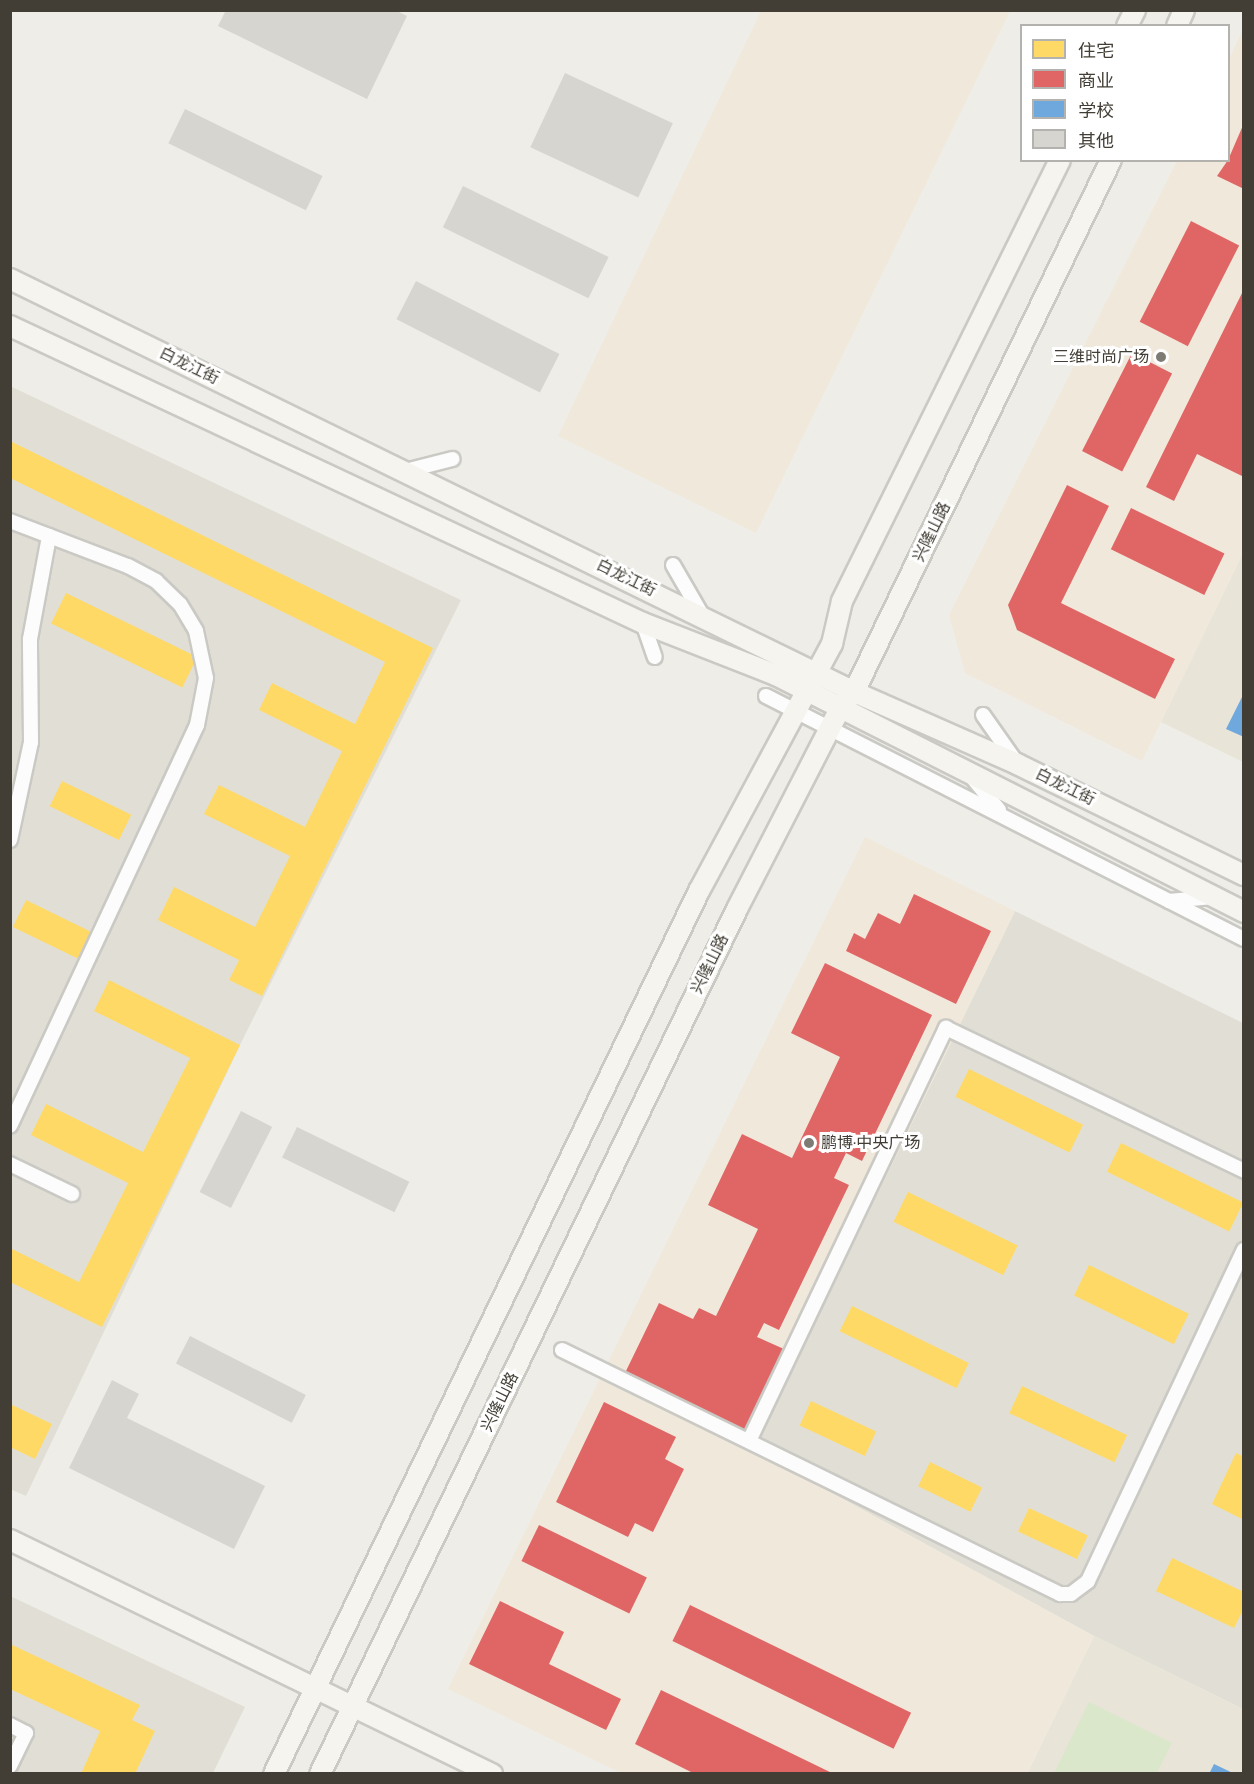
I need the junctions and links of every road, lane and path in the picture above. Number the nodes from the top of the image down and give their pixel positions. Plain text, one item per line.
1 (1135, 10) edge
2 (1184, 10) edge
3 (1128, 24) edge
4 (1178, 24) edge
5 (1059, 162) edge
6 (1110, 162) edge
7 (10, 279) edge
8 (10, 326) edge
9 (452, 459) dead end
10 (405, 471) junction
11 (10, 521) edge
12 (49, 536) junction
13 (673, 565) dead end
14 (702, 615) junction
15 (643, 623) junction
16 (655, 657) dead end
17 (811, 682) junction
18 (766, 696) dead end
19 (848, 700) junction
20 (795, 711) junction
21 (983, 715) dead end
22 (831, 728) junction
23 (1017, 764) junction
24 (968, 772) junction
25 (1002, 814) junction
26 (10, 840) edge
27 (1244, 875) edge
28 (1213, 897) junction
29 (1167, 901) junction
30 (1244, 912) edge
31 (1244, 939) edge
32 (10, 1126) edge
33 (10, 1164) edge
34 (1244, 1171) edge
35 (72, 1194) dead end
36 (1244, 1250) edge
37 (562, 1350) dead end
38 (749, 1441) junction
39 (10, 1540) edge
40 (316, 1688) junction
41 (353, 1706) junction
42 (10, 1725) edge
43 (10, 1766) edge
44 (274, 1773) edge
45 (320, 1773) edge
46 (492, 1773) edge

1 - 3 street
2 - 4 street
5 - 17 street
6 - 19 street, 兴隆山路
7 - 10 street, 白龙江街
8 - 15 street, 白龙江街
9 - 10 street
10 - 14 street, 白龙江街
11 - 12 street
12 - 26 street
12 - 32 street
13 - 14 street
14 - 17 street, 白龙江街
15 - 16 street
15 - 17 street, 白龙江街
17 - 19 street, 白龙江街
17 - 20 street
18 - 20 street
19 - 22 street, 兴隆山路
19 - 23 street, 白龙江街
19 - 24 street, 白龙江街
20 - 22 street
20 - 40 street
21 - 23 street
22 - 25 street
22 - 41 street, 兴隆山路
23 - 27 street, 白龙江街
24 - 25 street
24 - 28 street, 白龙江街
25 - 29 street
28 - 29 street
28 - 30 street, 白龙江街
29 - 31 street
33 - 35 street
34 - 38 street
36 - 38 street
37 - 38 street
39 - 40 street
40 - 41 street
40 - 44 street
41 - 45 street, 兴隆山路
41 - 46 street
42 - 43 street

